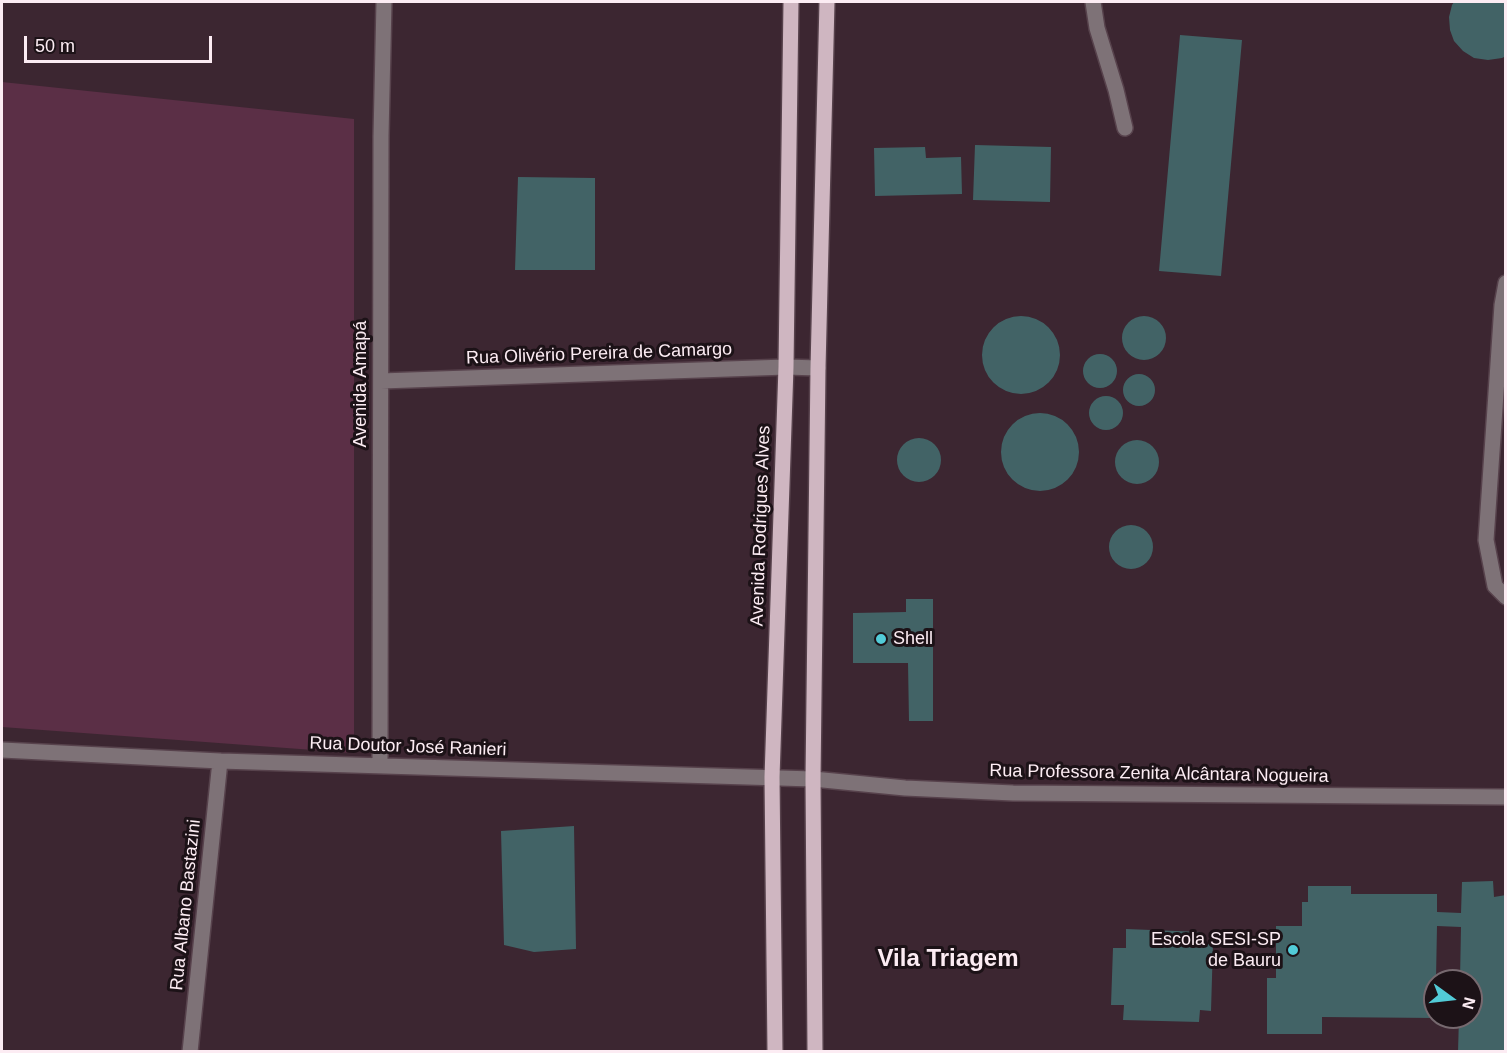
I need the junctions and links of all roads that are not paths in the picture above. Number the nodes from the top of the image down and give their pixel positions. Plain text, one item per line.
1 (384, 2) edge
2 (791, 2) edge
3 (827, 2) edge
4 (1093, 2) edge
5 (1125, 128) dead end
6 (1506, 283) edge
7 (786, 367) junction
8 (818, 368) junction
9 (381, 381) junction
10 (1499, 428) edge
11 (1506, 597) edge
12 (2, 750) edge
13 (220, 761) junction
14 (380, 766) junction
15 (772, 777) junction
16 (813, 779) junction
17 (1506, 797) edge
18 (190, 1052) edge
19 (775, 1052) edge
20 (815, 1052) edge

1 - 9 street, Avenida Amapá
2 - 7 main road, Avenida Rodrigues Alves
3 - 8 main road
4 - 5 street
6 - 10 street
7 - 8 street, Rua Olivério Pereira de Camargo
7 - 9 street, Rua Olivério Pereira de Camargo
7 - 15 main road, Avenida Rodrigues Alves
8 - 16 main road
9 - 14 street, Avenida Amapá
10 - 11 street
12 - 13 street, Rua Doutor José Ranieri
13 - 14 street, Rua Doutor José Ranieri
13 - 18 street, Rua Albano Bastazini
14 - 15 street, Rua Doutor José Ranieri
15 - 16 street, Rua Doutor José Ranieri
15 - 19 main road, Avenida Rodrigues Alves
16 - 17 street, Rua Professora Zenita Alcântara Nogueira
16 - 20 main road

